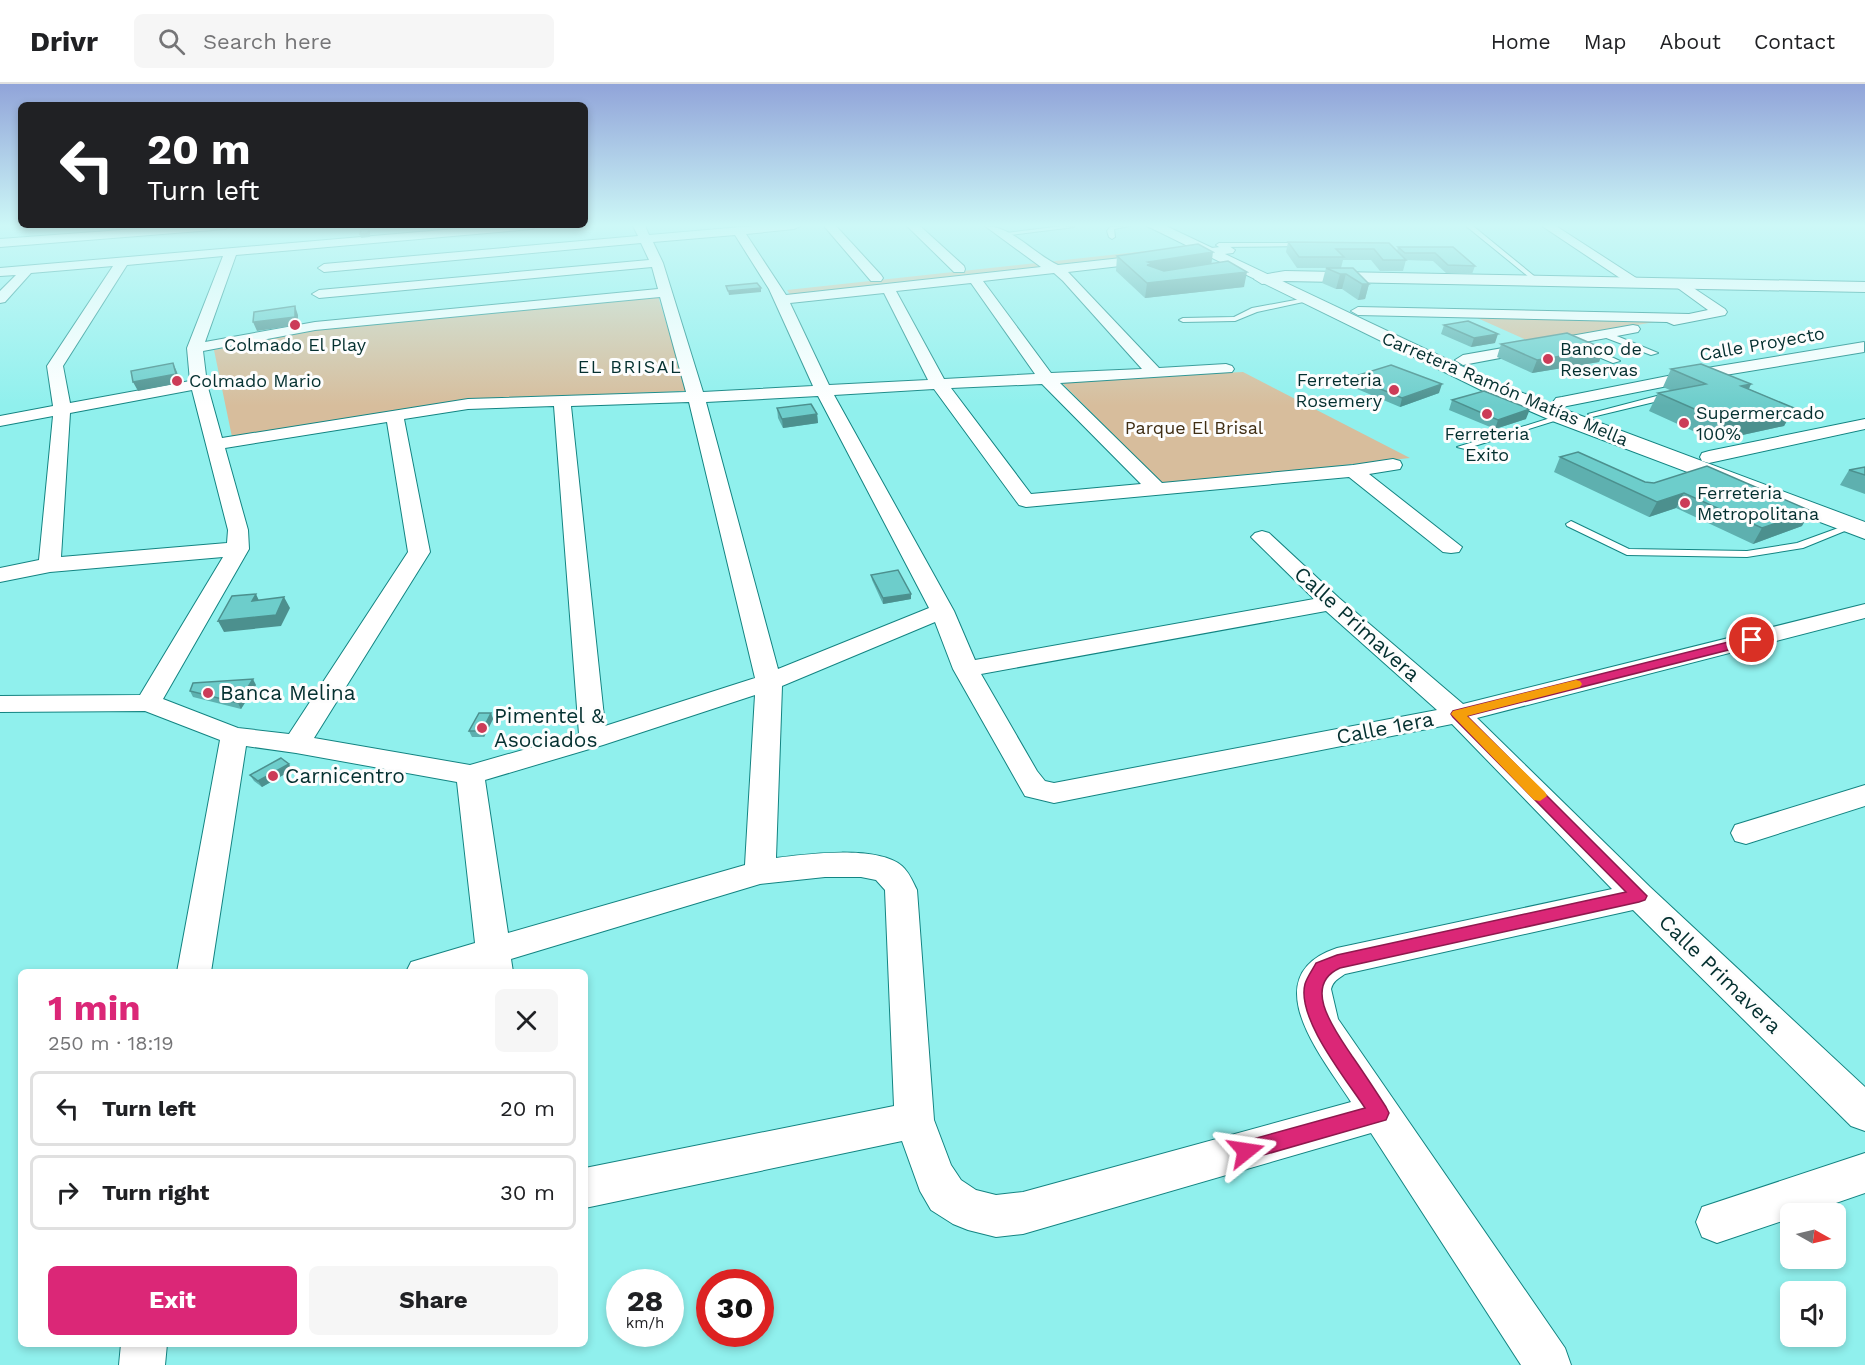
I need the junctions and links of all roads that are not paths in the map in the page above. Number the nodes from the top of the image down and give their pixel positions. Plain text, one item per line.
1 (12, 286) edge
2 (107, 286) edge
3 (219, 286) edge
4 (321, 286) edge
5 (492, 286) edge
6 (664, 286) edge
7 (774, 286) edge
8 (856, 286) edge
9 (884, 286) edge
10 (980, 286) edge
11 (1073, 286) edge
12 (1276, 286) edge
13 (1305, 286) edge
14 (1684, 286) edge
15 (1809, 286) edge
16 (1865, 287) edge
17 (666, 292) junction
18 (779, 294) junction
19 (0, 299) edge
20 (1306, 300) junction
21 (317, 310) junction
22 (1358, 311) junction
23 (1691, 318) junction
24 (1183, 320) dead end
25 (1604, 334) junction
26 (1567, 341) junction
27 (1864, 347) edge
28 (195, 348) junction
29 (1654, 353) dead end
30 (1463, 360) junction
31 (1616, 361) dead end
32 (1226, 369) dead end
33 (1154, 372) junction
34 (1046, 378) junction
35 (938, 383) junction
36 (199, 384) junction
37 (823, 389) junction
38 (1672, 395) edge
39 (696, 397) junction
40 (562, 403) junction
41 (62, 409) junction
42 (1563, 409) junction
43 (1592, 414) junction
44 (395, 416) junction
45 (0, 421) edge
46 (1862, 426) edge
47 (216, 444) junction
48 (1462, 447) dead end
49 (1709, 458) junction
50 (1393, 465) dead end
51 (1353, 471) junction
52 (1157, 489) junction
53 (1571, 524) dead end
54 (1861, 524) edge
55 (1262, 537) dead end
56 (1451, 547) dead end
57 (238, 549) junction
58 (50, 565) junction
59 (0, 575) edge
60 (1330, 603) junction
61 (942, 611) junction
62 (1865, 611) edge
63 (966, 669) junction
64 (770, 682) junction
65 (148, 703) junction
66 (0, 704) edge
67 (1458, 714) junction
68 (234, 736) junction
69 (593, 739) junction
70 (296, 744) junction
71 (470, 775) junction
72 (1865, 795) edge
73 (1746, 833) dead end
74 (760, 872) junction
75 (1639, 896) junction
76 (495, 962) edge
77 (195, 969) edge
78 (445, 969) edge
79 (1379, 1113) junction
80 (1865, 1113) edge
81 (915, 1120) junction
82 (1865, 1173) edge
83 (588, 1187) edge
84 (1717, 1221) dead end
85 (144, 1347) edge
86 (142, 1365) edge
87 (1548, 1365) edge

1 - 19 street
2 - 41 street
3 - 28 street
4 - 21 street
5 - 21 street
6 - 17 street
7 - 18 street, Calle 1era
8 - 18 street
9 - 35 street
10 - 34 street
11 - 33 street
12 - 20 main road, Carretera Ramón Matías Mella
13 - 22 main road, Carretera Ramón Matías Mella
14 - 23 street
15 - 16 main road
17 - 21 street
17 - 39 street
18 - 37 street, Calle 1era
20 - 24 lane
20 - 42 main road, Carretera Ramón Matías Mella
21 - 28 street
22 - 23 street
22 - 30 main road, Carretera Ramón Matías Mella
23 - 25 street
25 - 26 street
25 - 29 lane
26 - 30 street
26 - 31 lane
27 - 42 street, Calle Proyecto
28 - 36 street
30 - 42 main road, Carretera Ramón Matías Mella
32 - 33 street
33 - 34 street
34 - 35 street
34 - 52 street
35 - 37 street
35 - 52 street
36 - 41 street
36 - 47 street
37 - 39 street
37 - 61 street, Calle 1era
38 - 43 lane
39 - 40 street
39 - 64 street
40 - 44 street
40 - 69 street
41 - 45 street
41 - 58 street
42 - 43 main road, Carretera Ramón Matías Mella
42 - 48 lane
42 - 54 main road, Carretera Ramón Matías Mella
43 - 49 main road, Carretera Ramón Matías Mella
44 - 47 street
44 - 70 street
46 - 49 street
47 - 57 street
49 - 54 main road, Carretera Ramón Matías Mella
50 - 51 street
51 - 52 street
51 - 56 street
53 - 54 lane
55 - 60 street, Calle Primavera
57 - 58 street
57 - 65 street
58 - 59 street
60 - 63 street
60 - 67 street, Calle Primavera
61 - 63 street, Calle 1era
61 - 64 street
62 - 67 street, Calle 1era
63 - 67 street, Calle 1era
64 - 69 street
64 - 74 street
65 - 66 street
65 - 68 street
67 - 75 street, Calle Primavera
68 - 70 street
68 - 77 street
69 - 71 street
70 - 71 street
71 - 76 street
72 - 73 street
74 - 76 street
74 - 81 street
75 - 79 street
75 - 80 street, Calle Primavera
76 - 78 street
79 - 81 street
79 - 87 street
81 - 83 street
82 - 84 street
85 - 86 street

